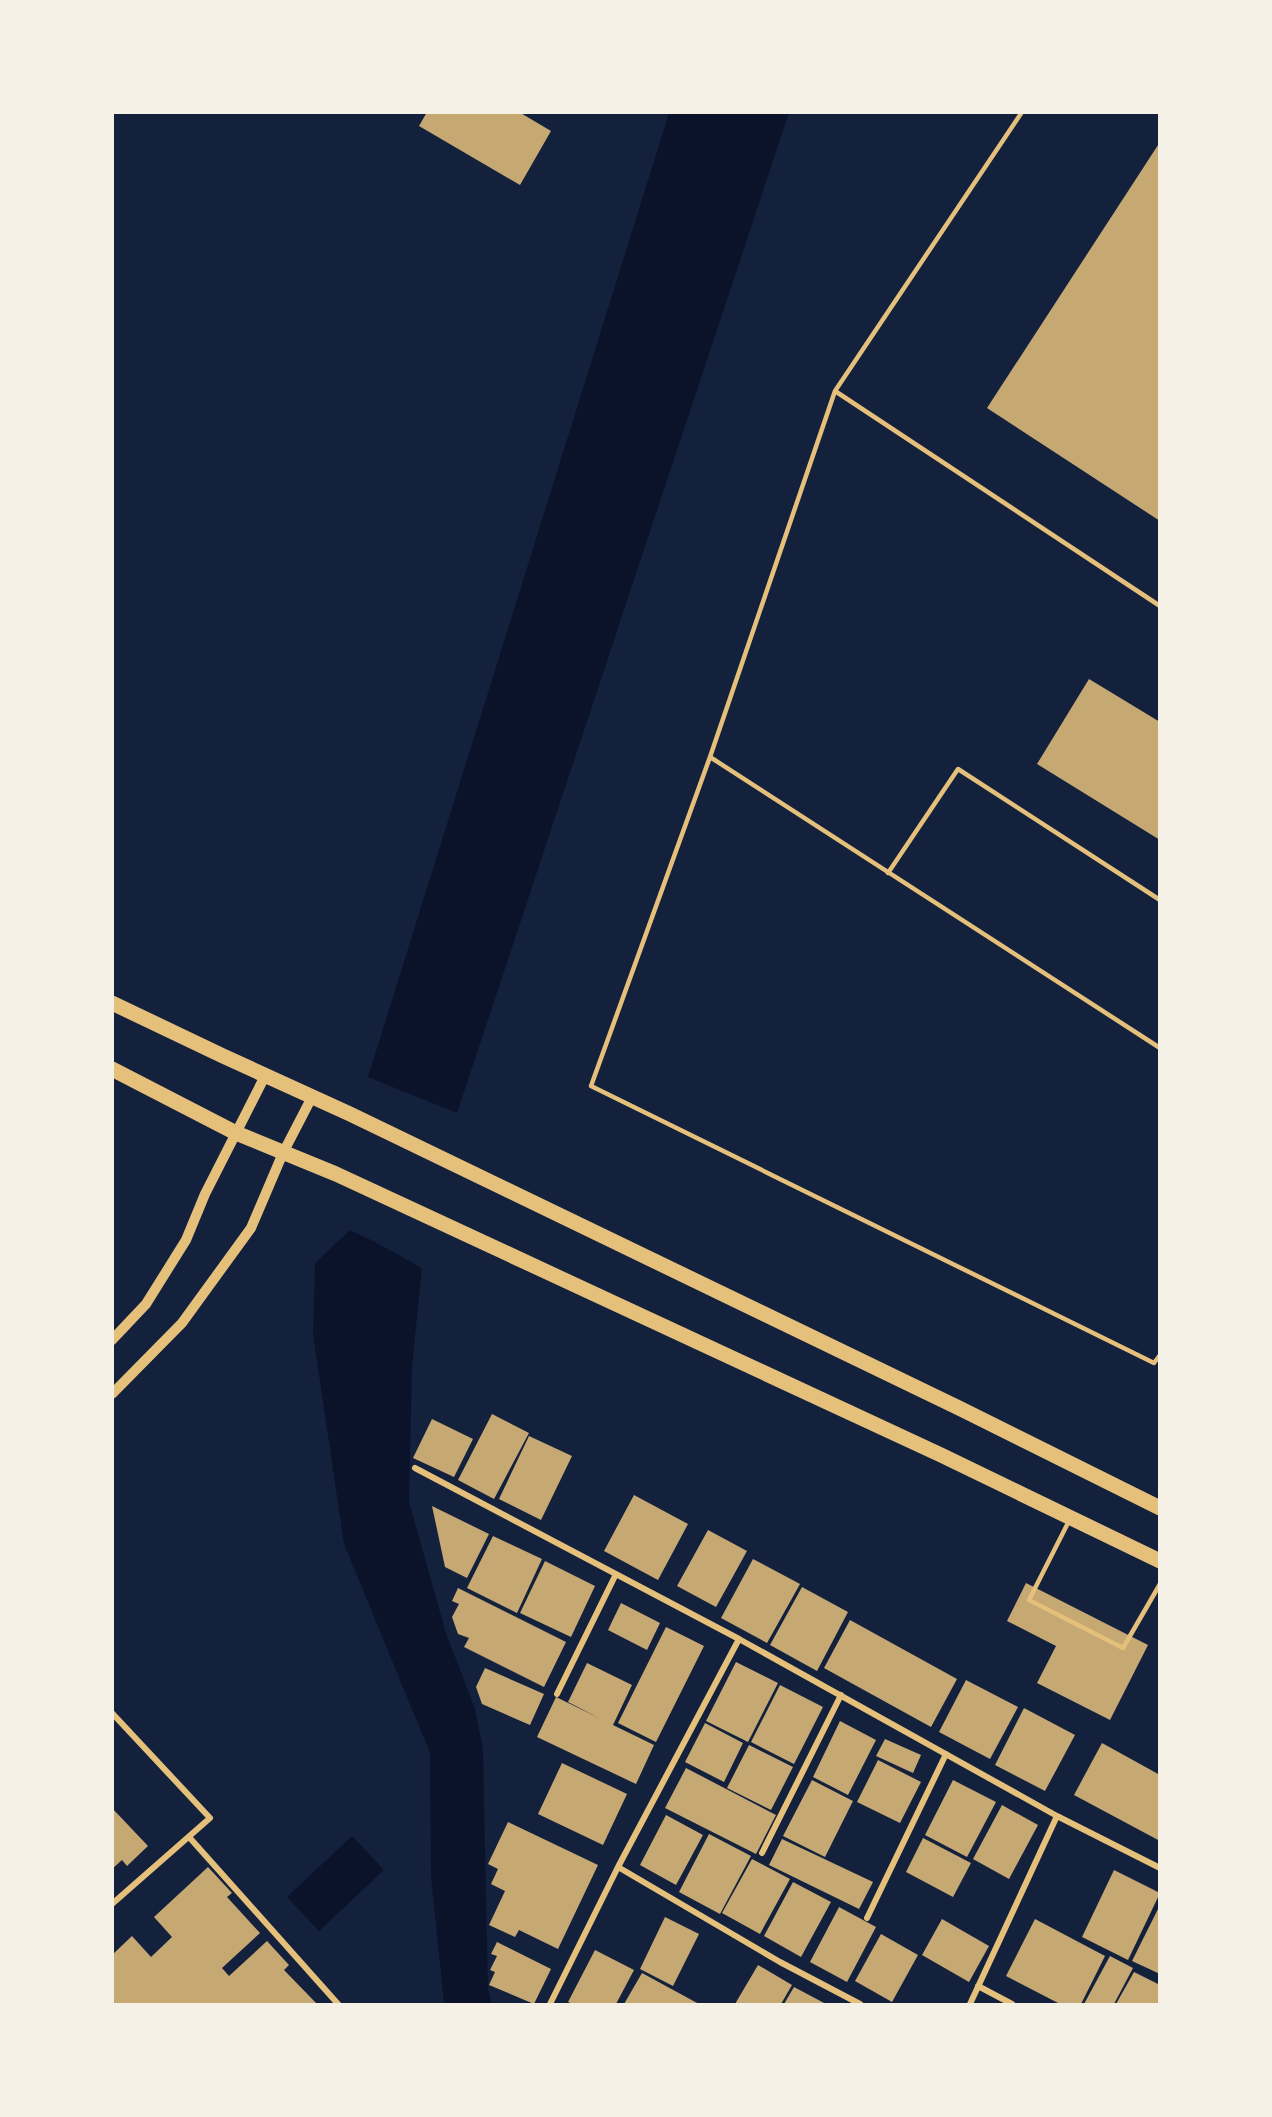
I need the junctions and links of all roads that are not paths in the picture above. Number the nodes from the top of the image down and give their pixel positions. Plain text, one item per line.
1 (1022, 112) edge
2 (835, 391) junction
3 (1160, 606) edge
4 (710, 757) junction
5 (888, 873) junction
6 (1160, 900) edge
7 (112, 1003) edge
8 (1160, 1048) edge
9 (112, 1069) edge
10 (265, 1076) junction
11 (312, 1097) junction
12 (236, 1133) junction
13 (283, 1153) junction
14 (112, 1340) edge
15 (1160, 1355) edge
16 (112, 1395) edge
17 (415, 1468) dead end
18 (1160, 1508) edge
19 (1070, 1518) junction
20 (1160, 1561) edge
21 (616, 1574) junction
22 (1160, 1584) edge
23 (739, 1639) junction
24 (557, 1694) dead end
25 (841, 1695) junction
26 (112, 1713) edge
27 (946, 1754) junction
28 (1057, 1816) junction
29 (189, 1837) junction
30 (762, 1853) dead end
31 (618, 1867) junction
32 (1160, 1869) edge
33 (112, 1904) edge
34 (867, 1918) dead end
35 (978, 1986) junction
36 (338, 2004) edge
37 (550, 2004) edge
38 (860, 2004) edge
39 (969, 2004) edge
40 (1012, 2004) edge

1 - 2 lane
2 - 3 lane
2 - 4 lane
4 - 5 lane
4 - 15 lane
5 - 6 lane
5 - 8 lane
7 - 10 main road
9 - 12 main road
10 - 11 main road
10 - 12 street
11 - 13 street
11 - 18 main road
12 - 13 main road
12 - 14 street
13 - 16 street
13 - 19 main road
17 - 21 street
19 - 20 main road
19 - 22 lane
21 - 23 street
21 - 24 street
23 - 25 street
23 - 31 street
25 - 27 street
25 - 30 street
26 - 29 street
27 - 28 street
27 - 34 street
28 - 32 street
28 - 35 street
29 - 33 street
29 - 36 street
31 - 37 street
31 - 38 street
35 - 39 street
35 - 40 street

